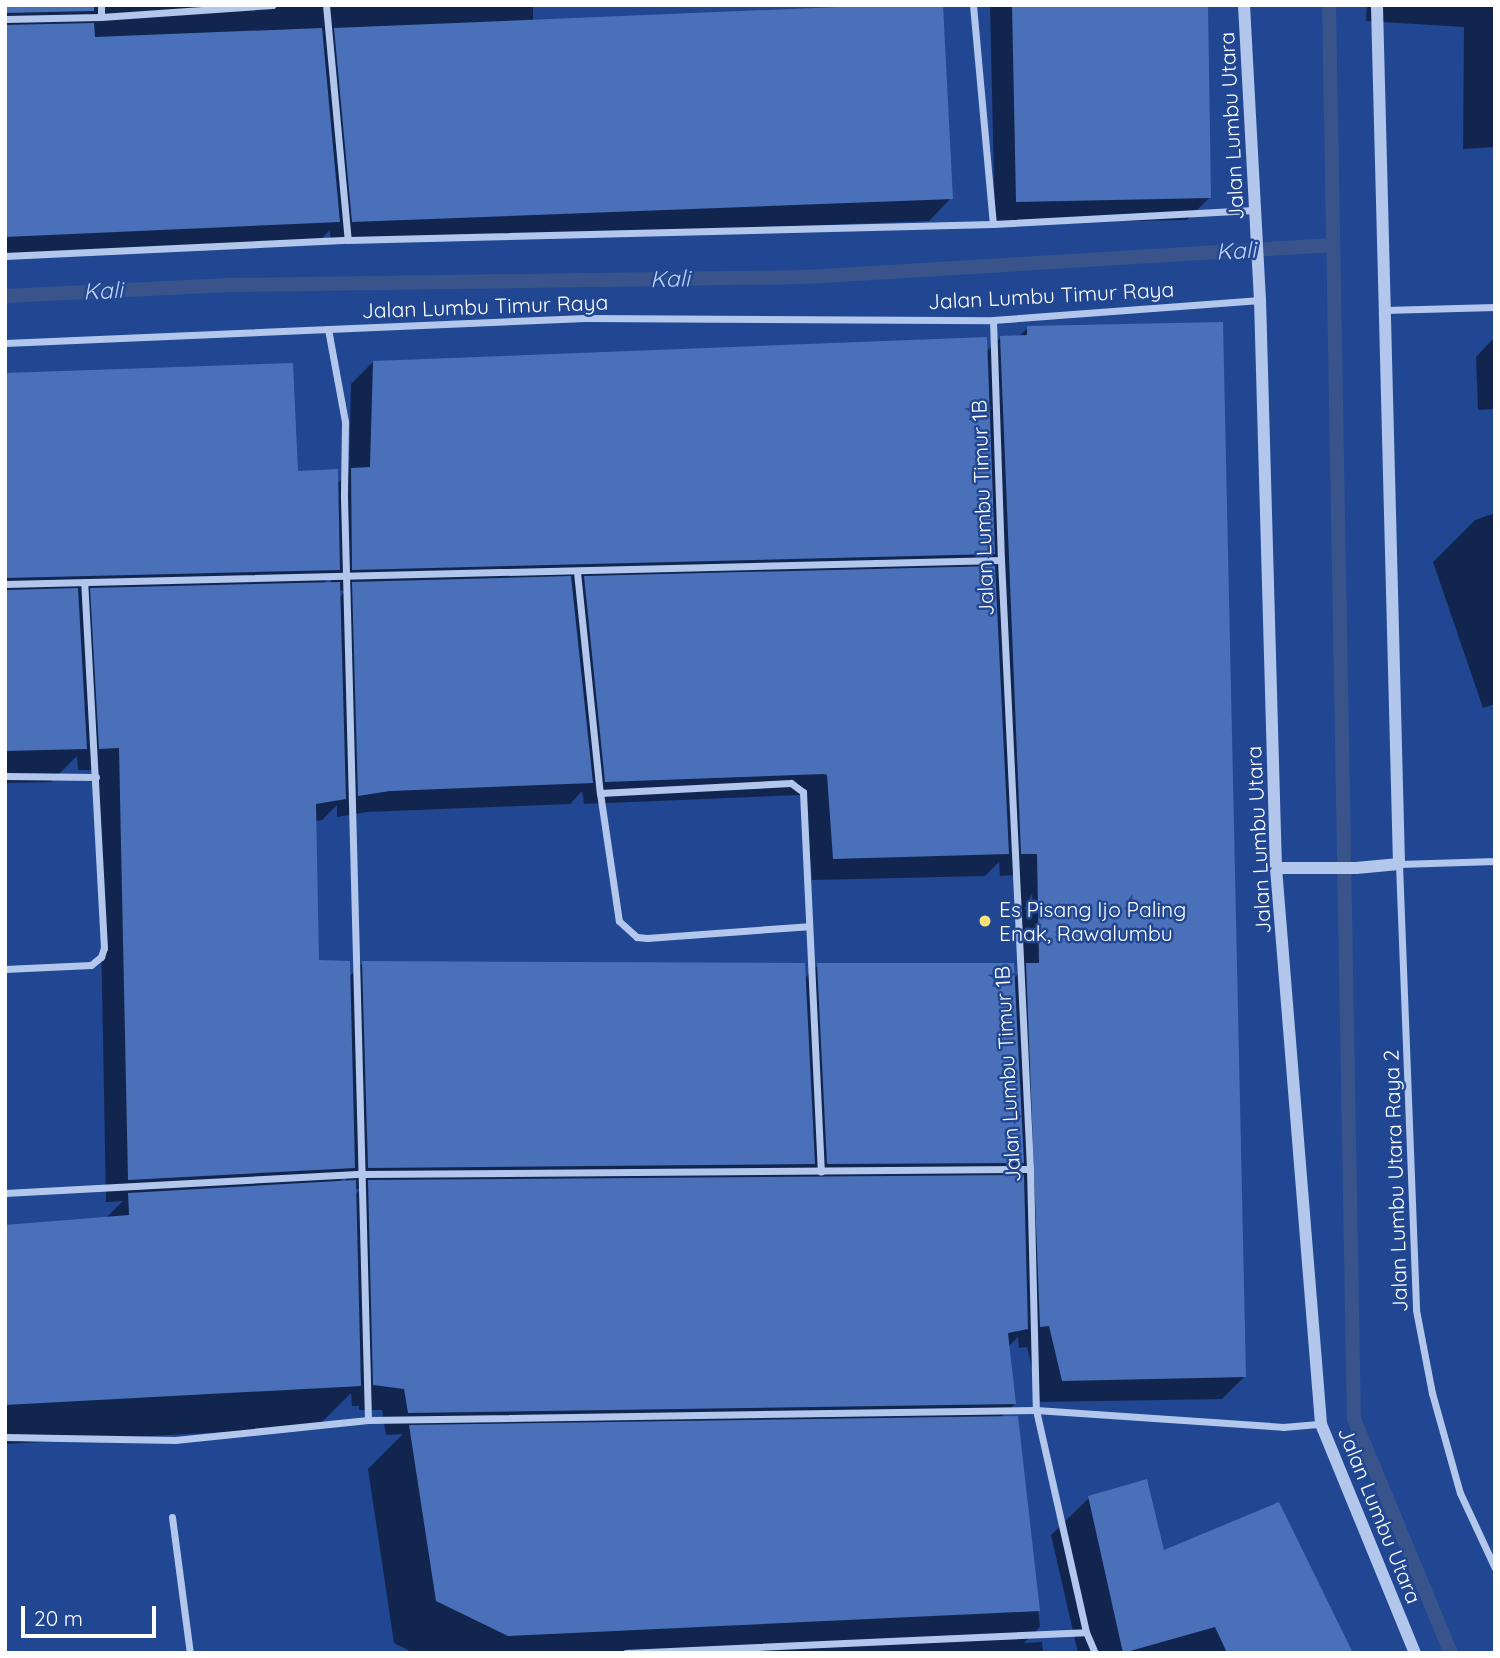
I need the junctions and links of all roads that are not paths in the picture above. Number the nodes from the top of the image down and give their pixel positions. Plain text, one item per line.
1 (101, 5) edge
2 (273, 5) edge
3 (326, 5) edge
4 (973, 5) edge
5 (1244, 5) edge
6 (1377, 5) edge
7 (101, 17) junction
8 (5, 19) edge
9 (1254, 210) junction
10 (993, 224) junction
11 (348, 240) junction
12 (5, 256) edge
13 (1260, 300) junction
14 (1495, 307) edge
15 (1384, 310) junction
16 (993, 320) junction
17 (328, 330) junction
18 (5, 342) edge
19 (1000, 560) junction
20 (577, 572) junction
21 (347, 573) junction
22 (84, 583) junction
23 (5, 584) edge
24 (5, 776) edge
25 (96, 776) junction
26 (600, 793) junction
27 (1495, 861) edge
28 (1399, 864) junction
29 (1276, 868) junction
30 (809, 926) junction
31 (5, 969) edge
32 (1030, 1169) junction
33 (821, 1172) junction
34 (361, 1174) junction
35 (5, 1194) edge
36 (1036, 1410) junction
37 (368, 1420) junction
38 (1321, 1424) junction
39 (5, 1437) edge
40 (172, 1517) dead end
41 (1495, 1568) edge
42 (1086, 1632) junction
43 (746, 1650) edge
44 (190, 1653) edge
45 (626, 1653) edge
46 (1095, 1653) edge
47 (1415, 1653) edge

1 - 7 street
2 - 7 street
3 - 11 street
4 - 10 street
5 - 9 street, Jalan Lumbu Utara
6 - 15 street
7 - 8 street
9 - 10 street
9 - 13 street, Jalan Lumbu Utara
10 - 11 street
11 - 12 street
13 - 16 street, Jalan Lumbu Timur Raya
13 - 29 street, Jalan Lumbu Utara
14 - 15 street
15 - 28 street
16 - 17 street, Jalan Lumbu Timur Raya
16 - 19 street, Jalan Lumbu Timur 1B
17 - 18 street, Jalan Lumbu Timur Raya
17 - 21 street
19 - 20 street
19 - 32 street, Jalan Lumbu Timur 1B
20 - 21 street
20 - 26 street
21 - 22 street
21 - 34 street
22 - 23 street
22 - 25 street
24 - 25 street
25 - 31 street
26 - 30 street
26 - 30 street
27 - 28 street
28 - 29 street
28 - 41 street, Jalan Lumbu Utara Raya 2
29 - 38 street, Jalan Lumbu Utara
30 - 33 street
32 - 33 street
32 - 36 street, Jalan Lumbu Timur 1B
33 - 34 street
34 - 35 street
34 - 37 street
36 - 37 street
36 - 38 street
36 - 42 street, Jalan Lumbu Timur 1B
37 - 39 street
38 - 47 street, Jalan Lumbu Utara
40 - 44 street
42 - 43 street
42 - 46 street, Jalan Lumbu Timur 1B
43 - 45 street

